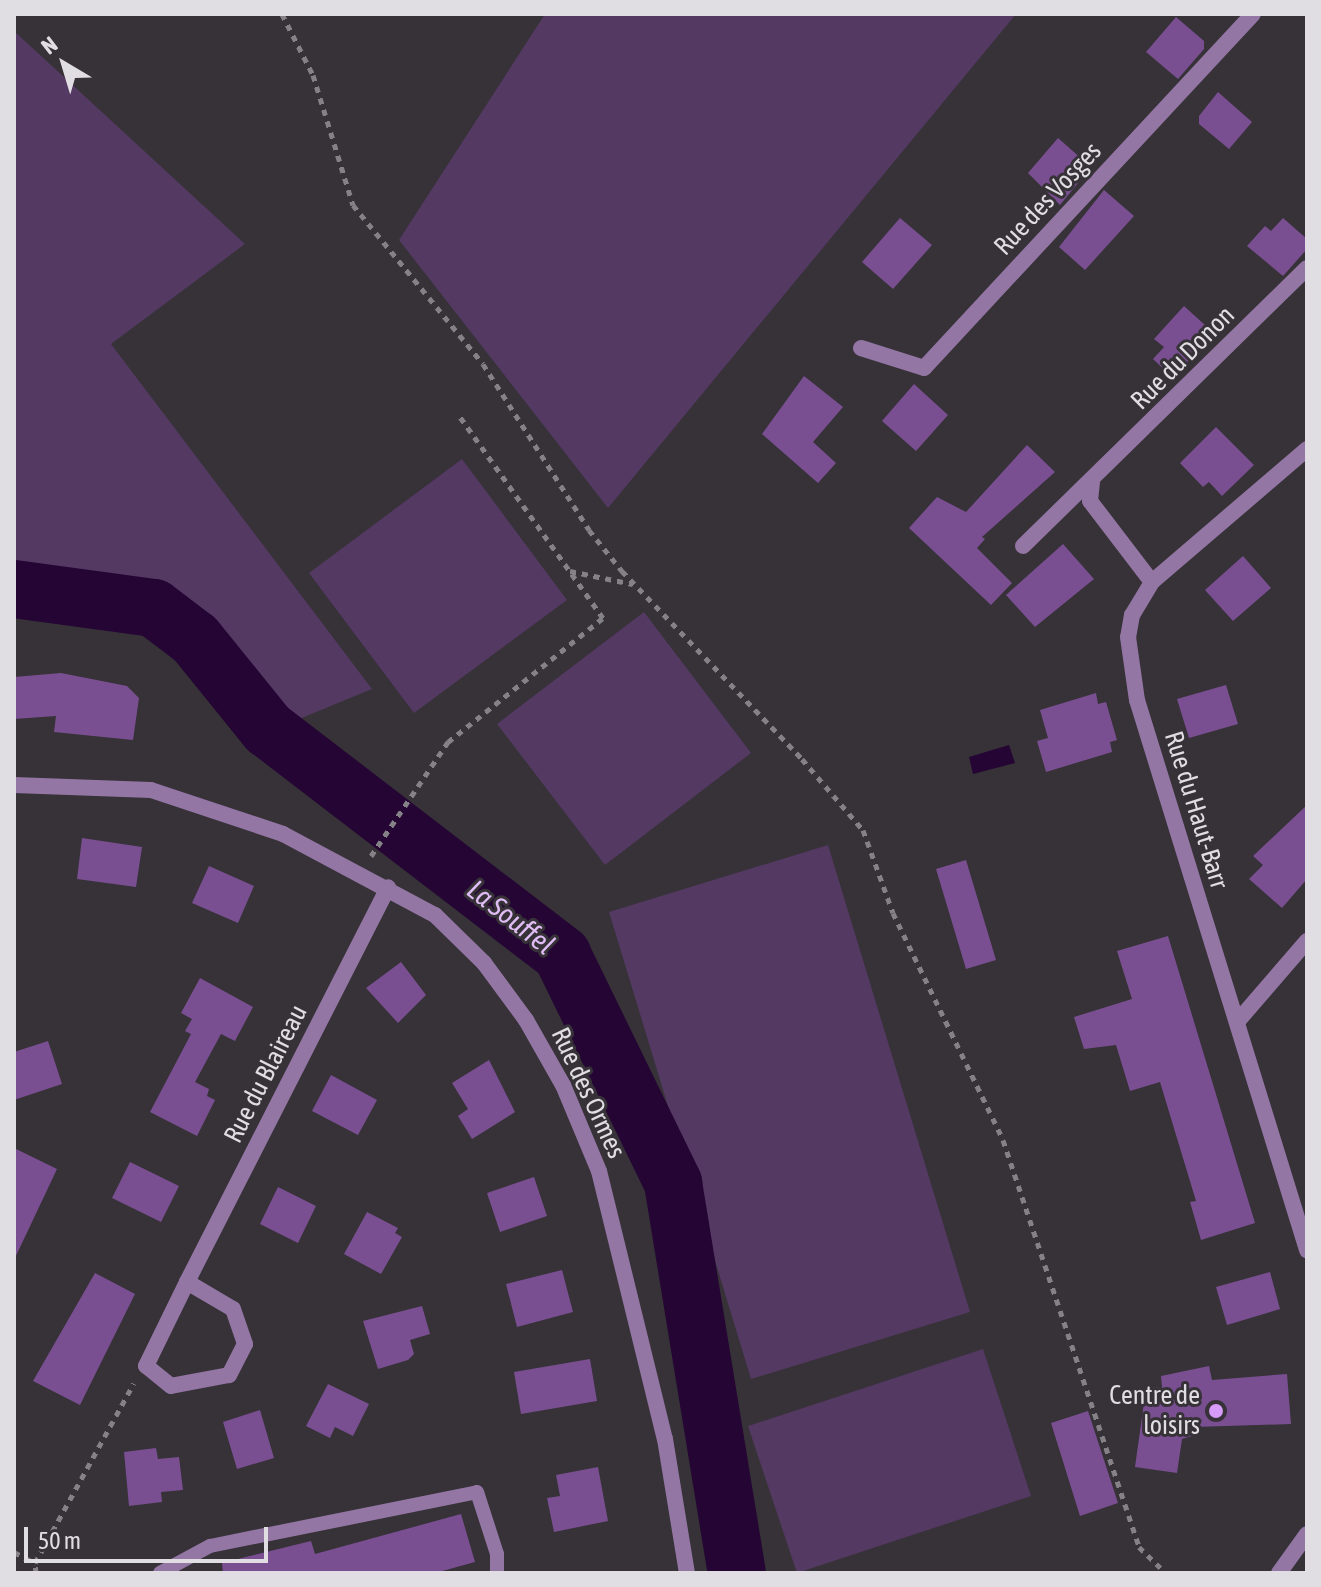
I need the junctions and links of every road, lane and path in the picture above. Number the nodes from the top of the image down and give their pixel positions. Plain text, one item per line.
1 (282, 14) edge
2 (1253, 14) edge
3 (1307, 268) edge
4 (861, 348) dead end
5 (458, 414) dead end
6 (1307, 449) edge
7 (1092, 482) junction
8 (1023, 546) dead end
9 (570, 571) junction
10 (1152, 582) junction
11 (634, 584) junction
12 (14, 785) edge
13 (382, 841) dead end
14 (388, 887) junction
15 (1307, 941) edge
16 (1237, 1022) junction
17 (1307, 1250) edge
18 (187, 1282) junction
19 (123, 1398) dead end
20 (1307, 1534) edge
21 (14, 1552) edge
22 (35, 1563) junction
23 (36, 1573) edge
24 (160, 1573) edge
25 (497, 1573) edge
26 (687, 1573) edge
27 (1166, 1573) edge
28 (1279, 1573) edge

1 - 11 path
2 - 4 street, Rue des Vosges
3 - 7 street, Rue du Donon
5 - 9 path
6 - 10 street, Rue du Haut-Barr
7 - 8 street, Rue du Donon
7 - 10 street
9 - 11 path
9 - 13 path
10 - 16 street, Rue du Haut-Barr
11 - 27 path
12 - 14 street, Rue des Ormes
14 - 18 street, Rue du Blaireau
14 - 26 street, Rue des Ormes
15 - 16 street
16 - 17 street, Rue du Haut-Barr
18 - 18 street, Rue du Blaireau
19 - 22 path
20 - 28 street
21 - 22 path
22 - 23 path
24 - 25 lane

